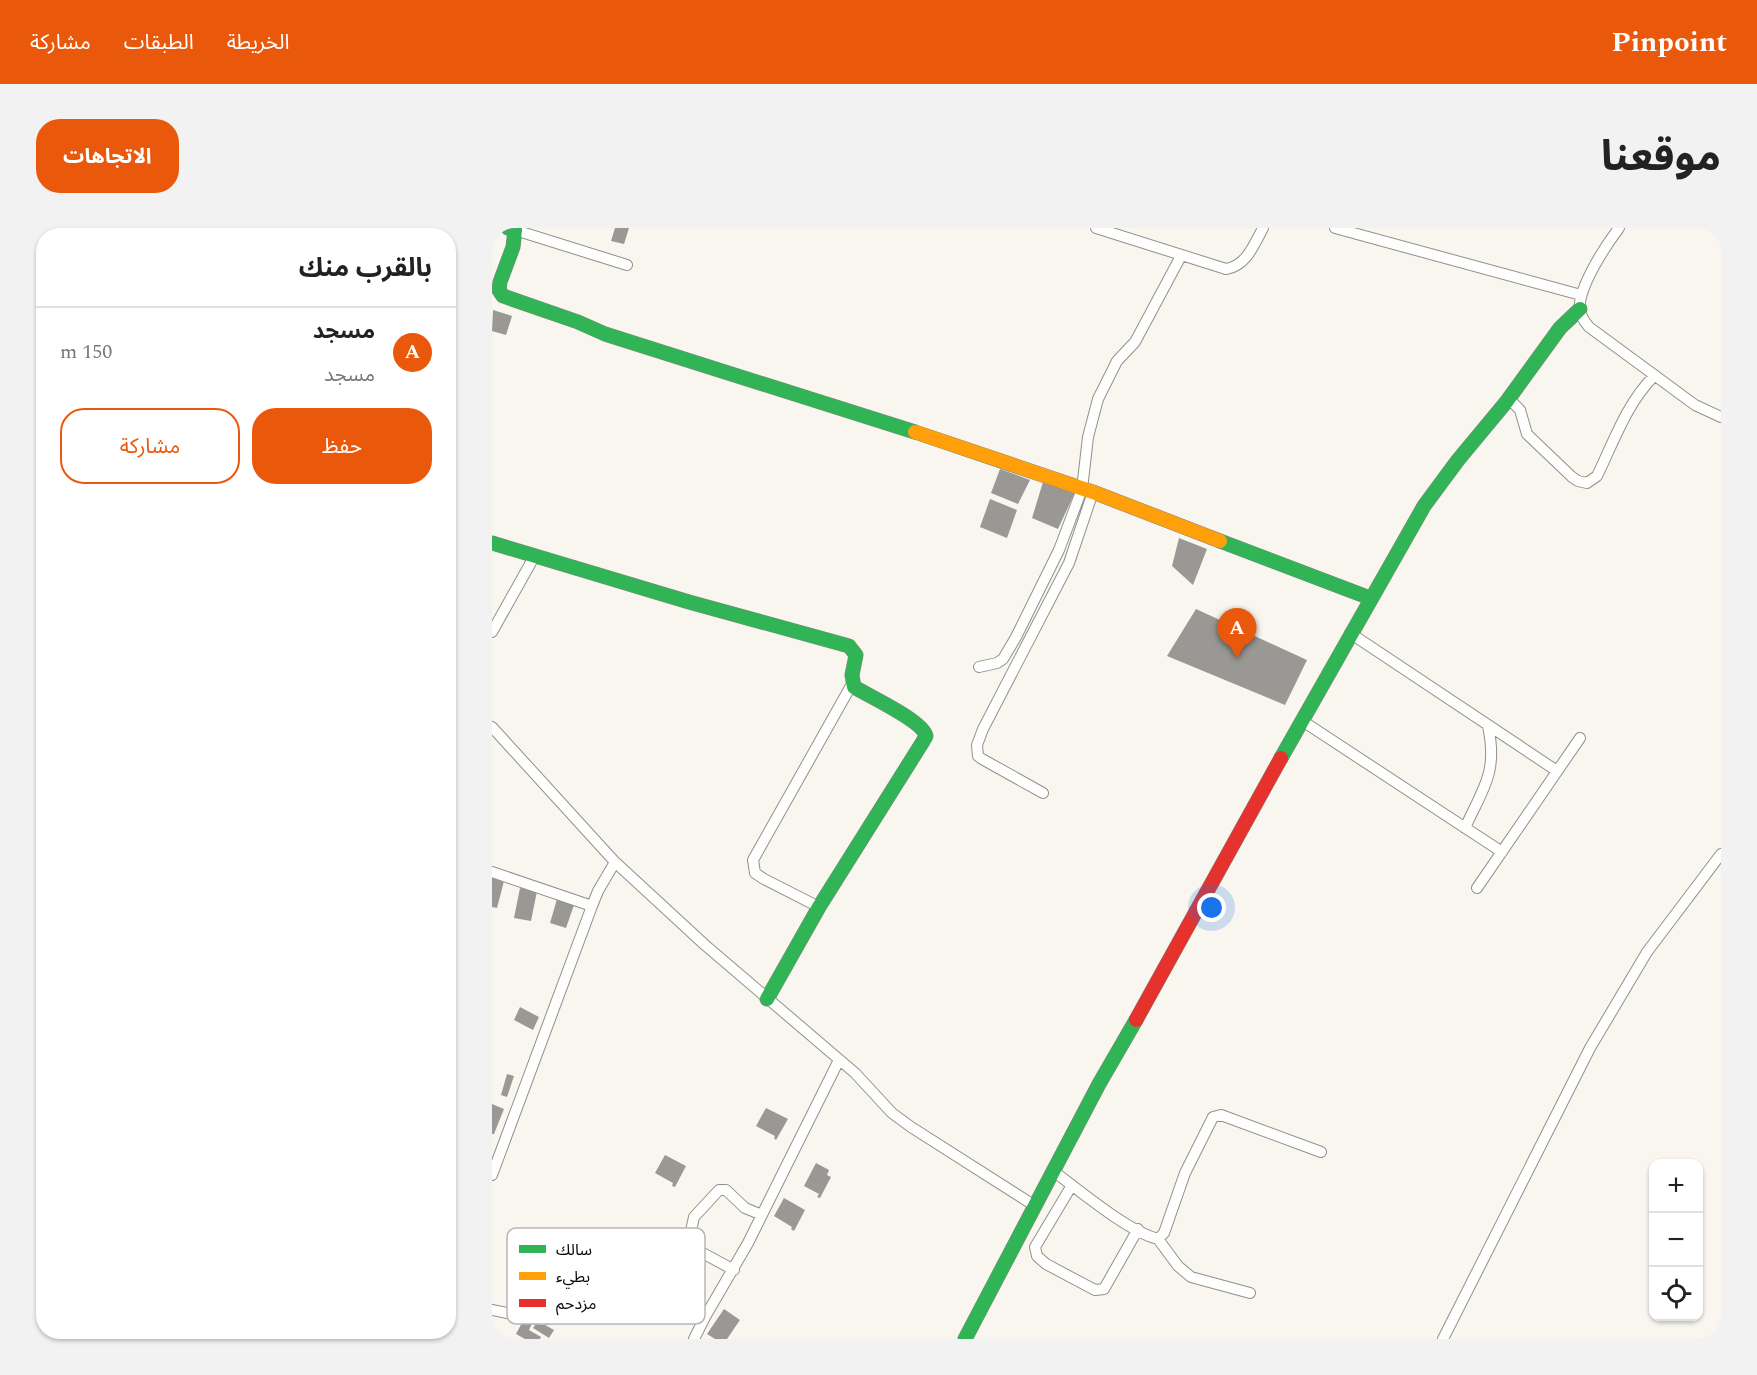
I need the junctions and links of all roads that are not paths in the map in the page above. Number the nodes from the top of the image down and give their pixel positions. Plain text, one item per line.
1 (1096, 228) edge
2 (1263, 228) edge
3 (1335, 228) edge
4 (512, 229) edge
5 (1613, 231) edge
6 (1181, 256) junction
7 (627, 265) dead end
8 (1581, 295) junction
9 (1580, 309) junction
10 (1654, 375) junction
11 (1508, 398) junction
12 (1721, 417) edge
13 (1088, 490) junction
14 (492, 543) edge
15 (534, 557) junction
16 (1370, 598) junction
17 (492, 632) edge
18 (1350, 633) junction
19 (979, 667) dead end
20 (852, 684) junction
21 (1301, 720) junction
22 (1488, 726) junction
23 (492, 727) edge
24 (1580, 738) dead end
25 (1557, 771) junction
26 (1043, 793) dead end
27 (1466, 828) junction
28 (1502, 852) junction
29 (1721, 854) edge
30 (615, 862) junction
31 (492, 872) edge
32 (1477, 888) dead end
33 (592, 906) junction
34 (819, 907) junction
35 (767, 999) junction
36 (839, 1060) junction
37 (497, 1146) edge
38 (1321, 1152) dead end
39 (1052, 1170) junction
40 (492, 1175) edge
41 (1072, 1185) junction
42 (1035, 1206) junction
43 (762, 1215) junction
44 (692, 1228) edge
45 (1138, 1229) junction
46 (1158, 1239) junction
47 (705, 1254) edge
48 (734, 1270) junction
49 (1250, 1293) dead end
50 (492, 1310) edge
51 (507, 1313) edge
52 (705, 1317) edge
53 (702, 1324) edge
54 (694, 1339) edge
55 (965, 1339) edge
56 (1443, 1339) edge

1 - 6 street
2 - 6 street
3 - 8 street
4 - 7 street
4 - 13 street
5 - 8 street
6 - 13 street
8 - 9 street
9 - 10 street
9 - 11 street
10 - 11 street
10 - 12 street
11 - 16 street
13 - 16 street
13 - 19 street
13 - 26 street
14 - 15 street
15 - 17 street
15 - 20 street
16 - 18 street
18 - 21 street
18 - 22 street
20 - 34 street
20 - 34 street
21 - 27 street
21 - 39 street
22 - 25 street
22 - 27 street
23 - 30 street
24 - 25 street
25 - 28 street
27 - 28 street
28 - 32 street
29 - 56 street
30 - 33 street
30 - 35 street
31 - 33 street
33 - 37 street
34 - 35 street
35 - 36 street
36 - 42 street
36 - 43 street
37 - 40 street
38 - 46 street
39 - 41 street
39 - 42 street
41 - 45 street
41 - 45 street
42 - 55 street
43 - 44 street
43 - 48 street
45 - 46 street
46 - 49 street
47 - 48 street
48 - 52 street
50 - 51 street
53 - 54 street

